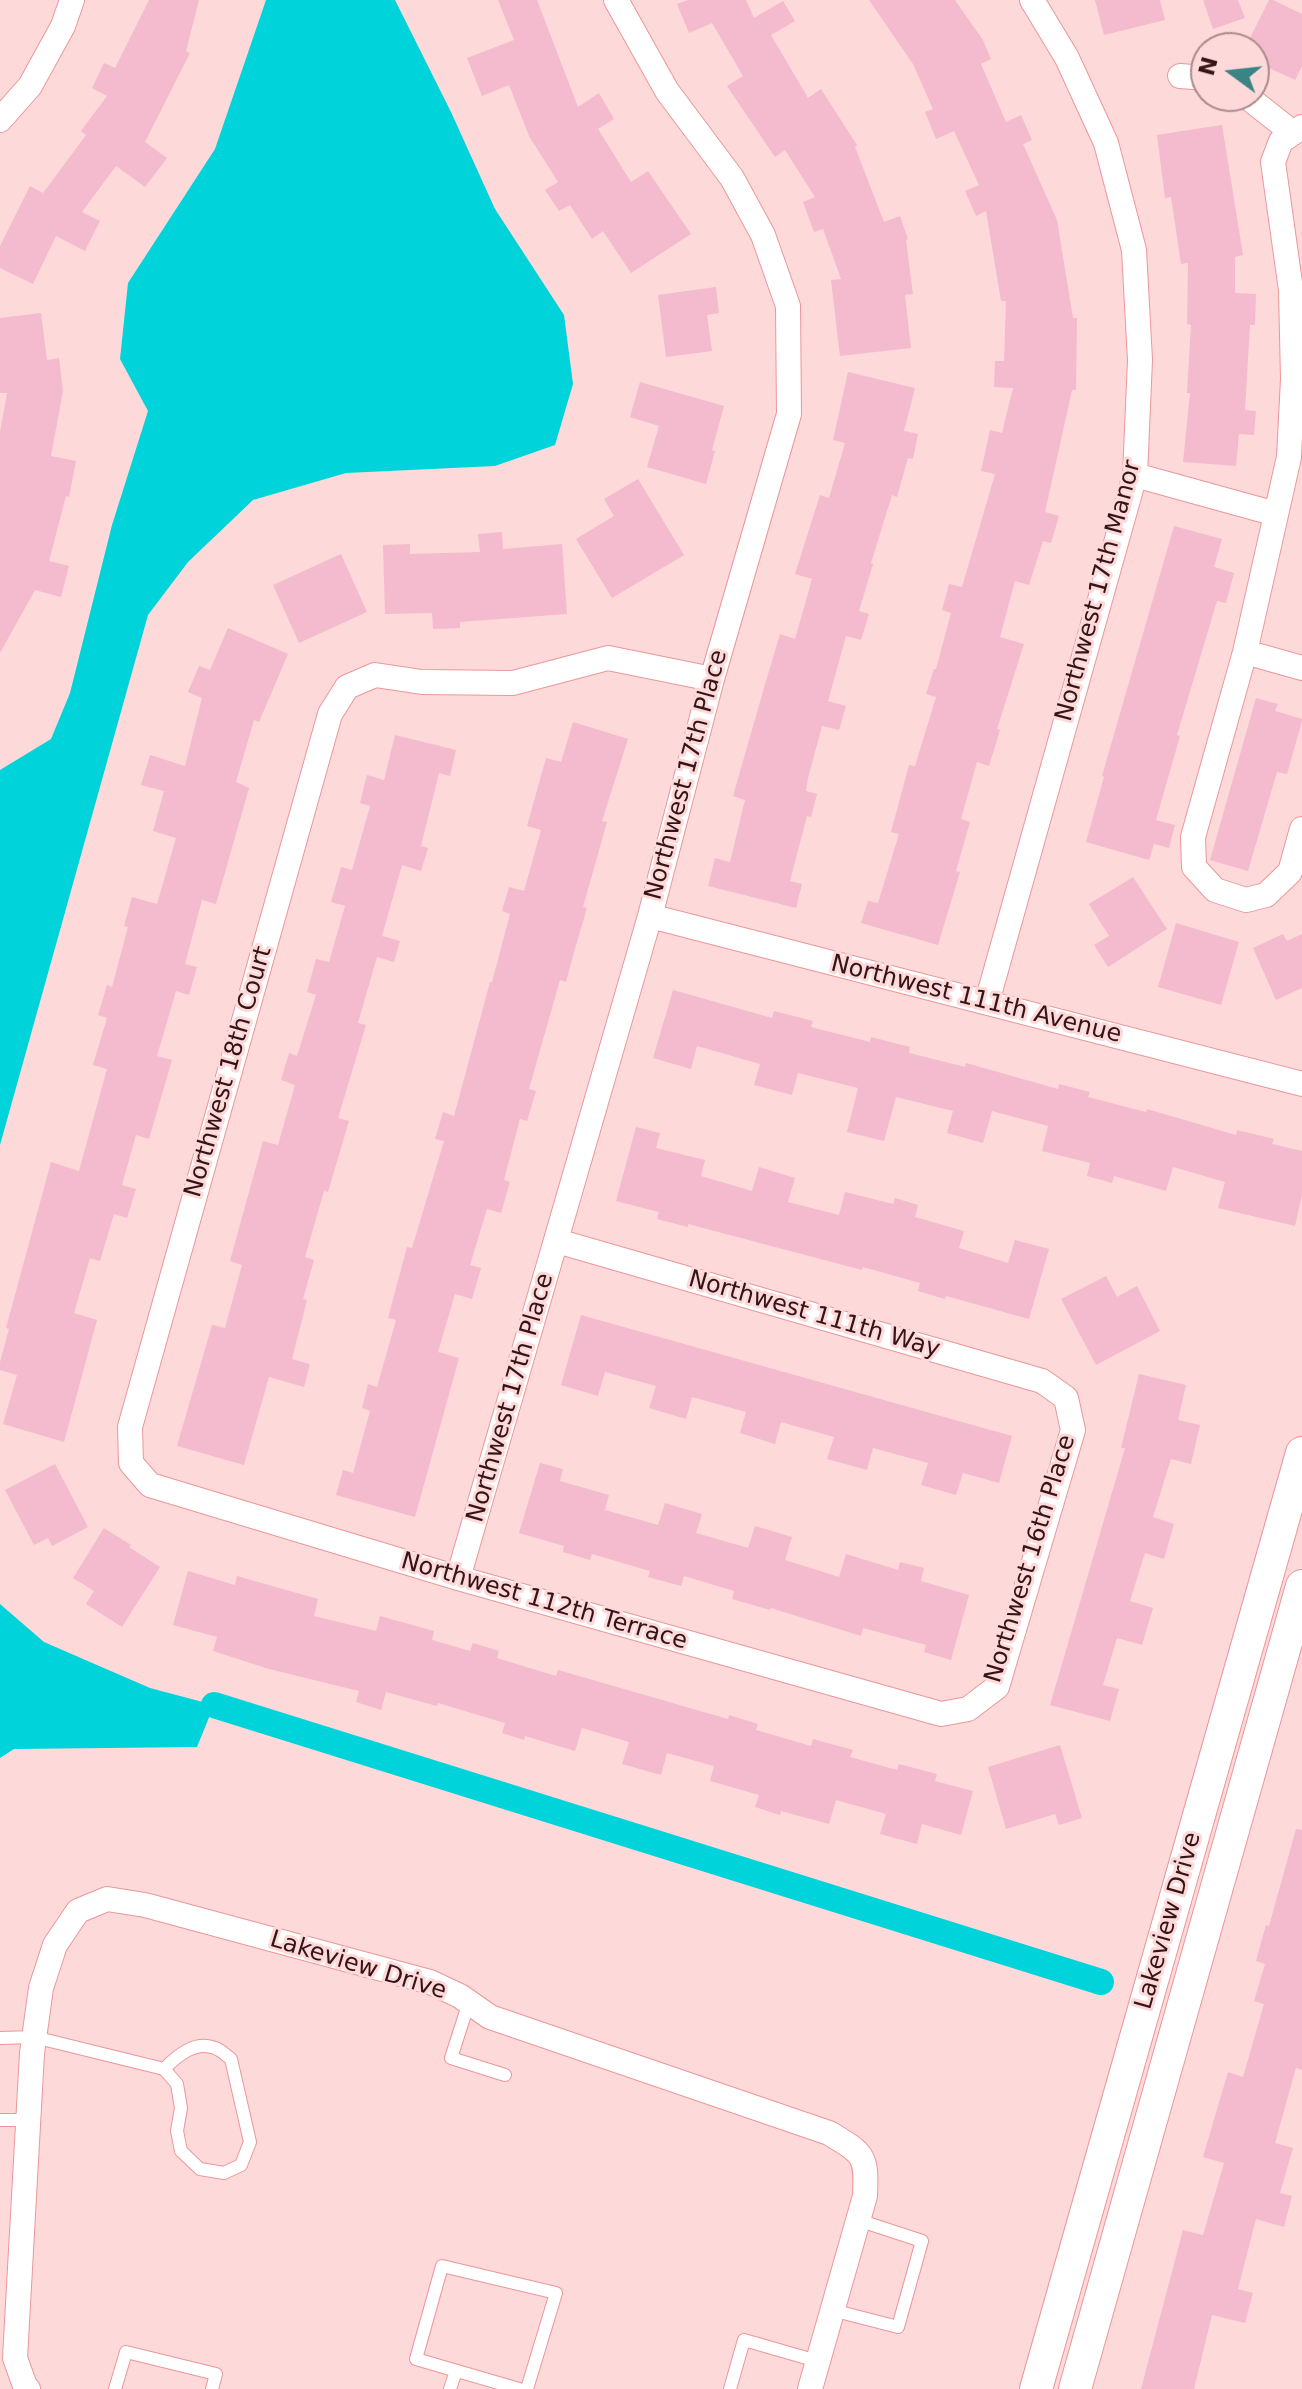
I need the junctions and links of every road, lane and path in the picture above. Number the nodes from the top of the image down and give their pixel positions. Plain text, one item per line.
1 (72, 0) edge
2 (616, 0) edge
3 (1032, 0) edge
4 (1180, 76) dead end
5 (1190, 77) edge
6 (1270, 112) edge
7 (0, 120) edge
8 (1298, 130) edge
9 (1135, 475) junction
10 (1276, 514) junction
11 (1245, 652) junction
12 (1302, 668) edge
13 (712, 679) junction
14 (1302, 829) edge
15 (650, 916) junction
16 (987, 1002) junction
17 (1302, 1084) edge
18 (557, 1241) junction
19 (1066, 1398) joint
20 (1302, 1453) edge
21 (131, 1463) joint
22 (458, 1578) junction
23 (1302, 1586) edge
24 (968, 1709) joint
25 (469, 2002) junction
26 (34, 2037) junction
27 (0, 2038) edge
28 (164, 2069) junction
29 (505, 2075) dead end
30 (0, 2120) edge
31 (28, 2120) junction
32 (858, 2220) junction
33 (832, 2310) junction
34 (817, 2361) junction
35 (456, 2371) junction
36 (28, 2389) edge
37 (115, 2389) edge
38 (212, 2389) edge
39 (450, 2389) edge
40 (519, 2389) edge
41 (527, 2389) edge
42 (730, 2389) edge
43 (810, 2389) edge
44 (1036, 2389) edge
45 (1075, 2389) edge

1 - 7 street
2 - 13 street, Northwest 17th Place
3 - 9 street, Northwest 17th Manor
4 - 5 street
6 - 8 street
8 - 10 street
9 - 10 street
9 - 16 street, Northwest 17th Manor
10 - 11 street
11 - 12 street
11 - 14 street
13 - 15 street, Northwest 17th Place
13 - 21 street, Northwest 18th Court
15 - 16 street, Northwest 111th Avenue
15 - 18 street, Northwest 17th Place
16 - 17 street, Northwest 111th Avenue
18 - 19 street, Northwest 111th Way
18 - 22 street, Northwest 17th Place
19 - 24 street, Northwest 16th Place
20 - 44 street, Lakeview Drive
21 - 22 street, Northwest 112th Terrace
22 - 24 street, Northwest 112th Terrace
23 - 45 street, Lakeview Drive
25 - 26 street, Lakeview Drive
25 - 29 lane
25 - 32 street, Lakeview Drive
26 - 27 lane
26 - 28 lane
26 - 31 street, Lakeview Drive
28 - 28 lane
30 - 31 lane
31 - 36 street, Lakeview Drive
32 - 33 street, Lakeview Drive
32 - 33 lane
33 - 34 street, Lakeview Drive
34 - 42 lane
34 - 43 street, Lakeview Drive
35 - 39 lane
35 - 40 lane
35 - 41 lane
37 - 38 lane

